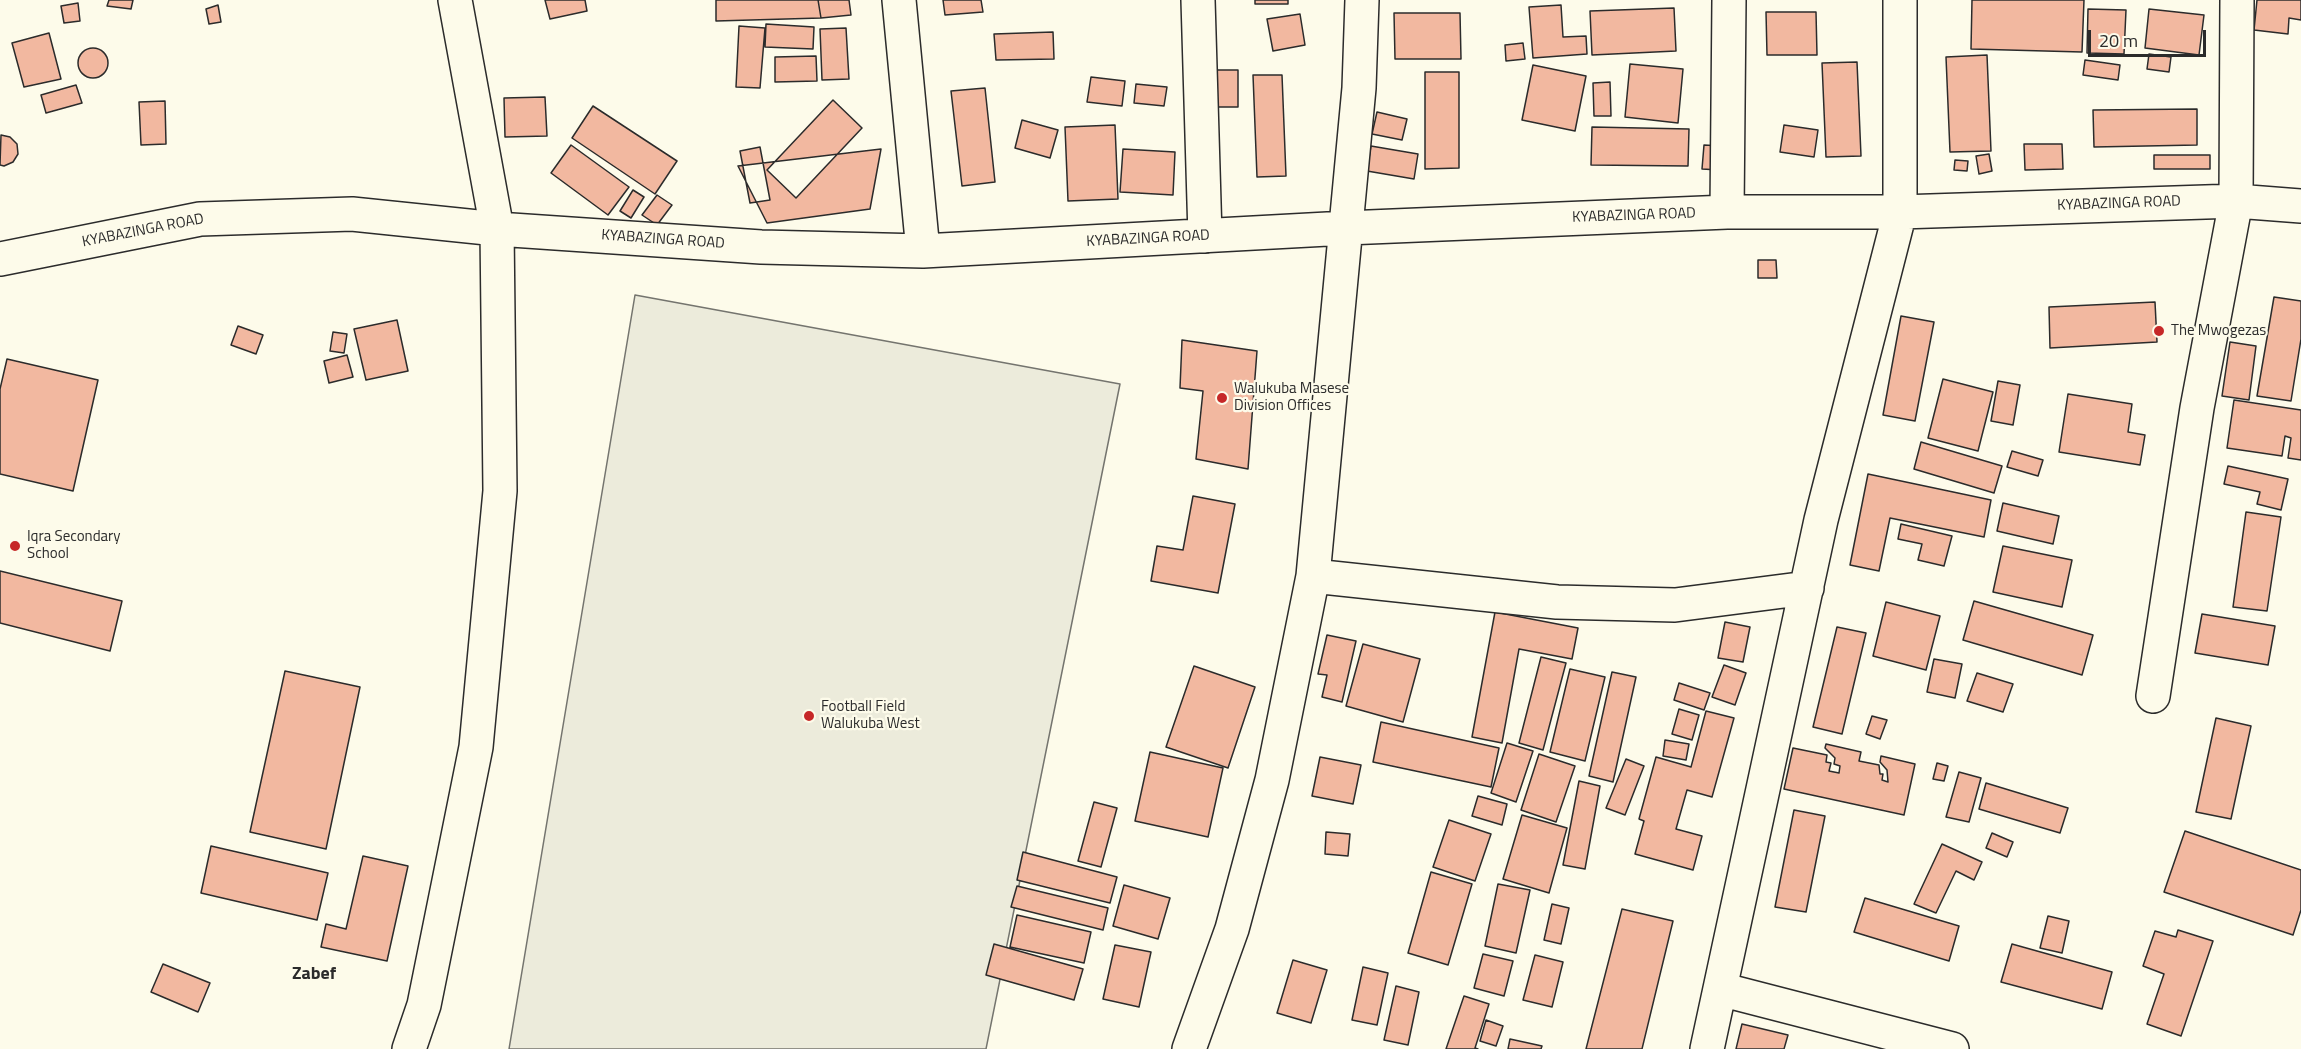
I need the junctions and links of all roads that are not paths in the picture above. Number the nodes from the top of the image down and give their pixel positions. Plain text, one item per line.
1 (455, 0) edge
2 (898, 0) edge
3 (1198, 0) edge
4 (1362, 0) edge
5 (1729, 0) edge
6 (1900, 0) edge
7 (2236, 0) edge
8 (2236, 201) junction
9 (2301, 206) edge
10 (1727, 212) junction
11 (1900, 212) junction
12 (1346, 228) junction
13 (497, 229) junction
14 (1204, 236) junction
15 (923, 251) junction
16 (0, 259) edge
17 (1313, 576) junction
18 (1807, 588) junction
19 (2153, 696) dead end
20 (1720, 989) junction
21 (409, 1049) edge
22 (1190, 1049) edge
23 (1707, 1049) edge
24 (1952, 1049) edge

1 - 13 street
2 - 15 street
3 - 14 street
4 - 12 street
5 - 10 street
6 - 11 street
7 - 8 street
8 - 9 street, KYABAZINGA ROAD
8 - 11 street, KYABAZINGA ROAD
8 - 19 street
10 - 11 street, KYABAZINGA ROAD
10 - 12 street, KYABAZINGA ROAD
11 - 18 street
12 - 14 street, KYABAZINGA ROAD
12 - 17 street
13 - 15 street, KYABAZINGA ROAD
13 - 16 street, KYABAZINGA ROAD
13 - 21 street
14 - 15 street, KYABAZINGA ROAD
17 - 18 street
17 - 22 street
18 - 20 street
20 - 23 street
20 - 24 street

